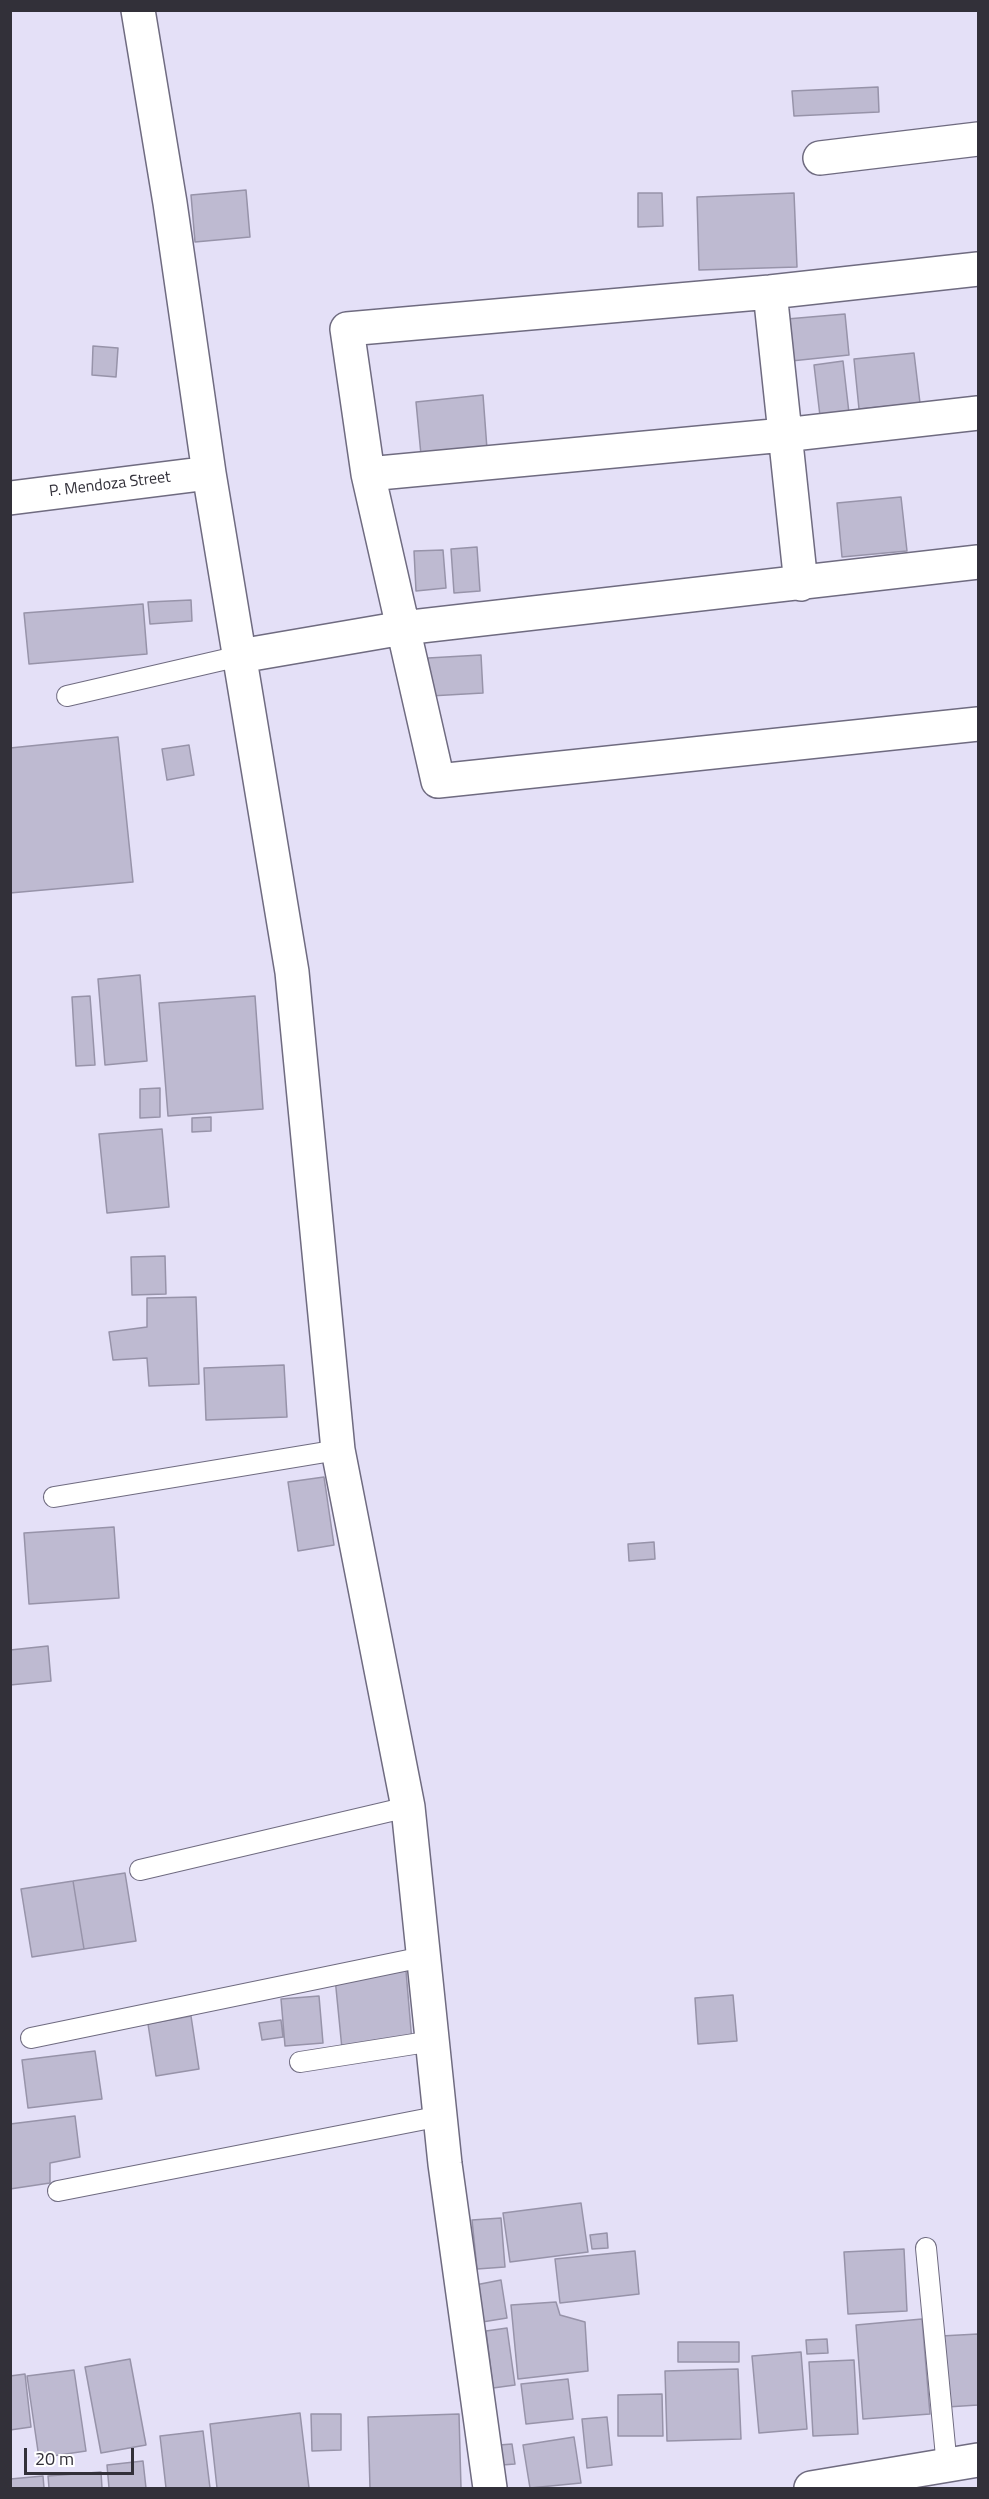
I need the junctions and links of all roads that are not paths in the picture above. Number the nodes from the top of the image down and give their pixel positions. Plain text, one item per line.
1 (138, 10) edge
2 (978, 139) edge
3 (819, 158) dead end
4 (978, 269) edge
5 (770, 292) junction
6 (978, 413) edge
7 (784, 435) junction
8 (209, 473) junction
9 (368, 474) junction
10 (10, 498) edge
11 (978, 562) edge
12 (801, 584) junction
13 (403, 628) junction
14 (240, 656) junction
15 (68, 696) dead end
16 (978, 724) edge
17 (338, 1450) junction
18 (54, 1497) dead end
19 (408, 1807) junction
20 (140, 1870) dead end
21 (423, 1957) junction
22 (31, 2038) dead end
23 (433, 2041) junction
24 (300, 2062) dead end
25 (441, 2116) junction
26 (58, 2191) dead end
27 (926, 2248) dead end
28 (963, 2463) edge
29 (851, 2485) edge
30 (490, 2488) edge
31 (811, 2488) edge

1 - 8 street
2 - 3 street
4 - 5 street
5 - 7 street
5 - 9 street
6 - 7 street
7 - 9 street
7 - 12 street
8 - 10 street, P. Mendoza Street
8 - 14 street
9 - 13 street
11 - 12 street
12 - 13 street
13 - 14 street
13 - 16 street
14 - 15 lane
14 - 17 street
17 - 18 lane
17 - 19 street
19 - 20 lane
19 - 21 street
21 - 22 lane
21 - 23 street
23 - 24 lane
23 - 25 street
25 - 26 lane
25 - 30 street
27 - 28 lane
28 - 29 street
29 - 31 street

